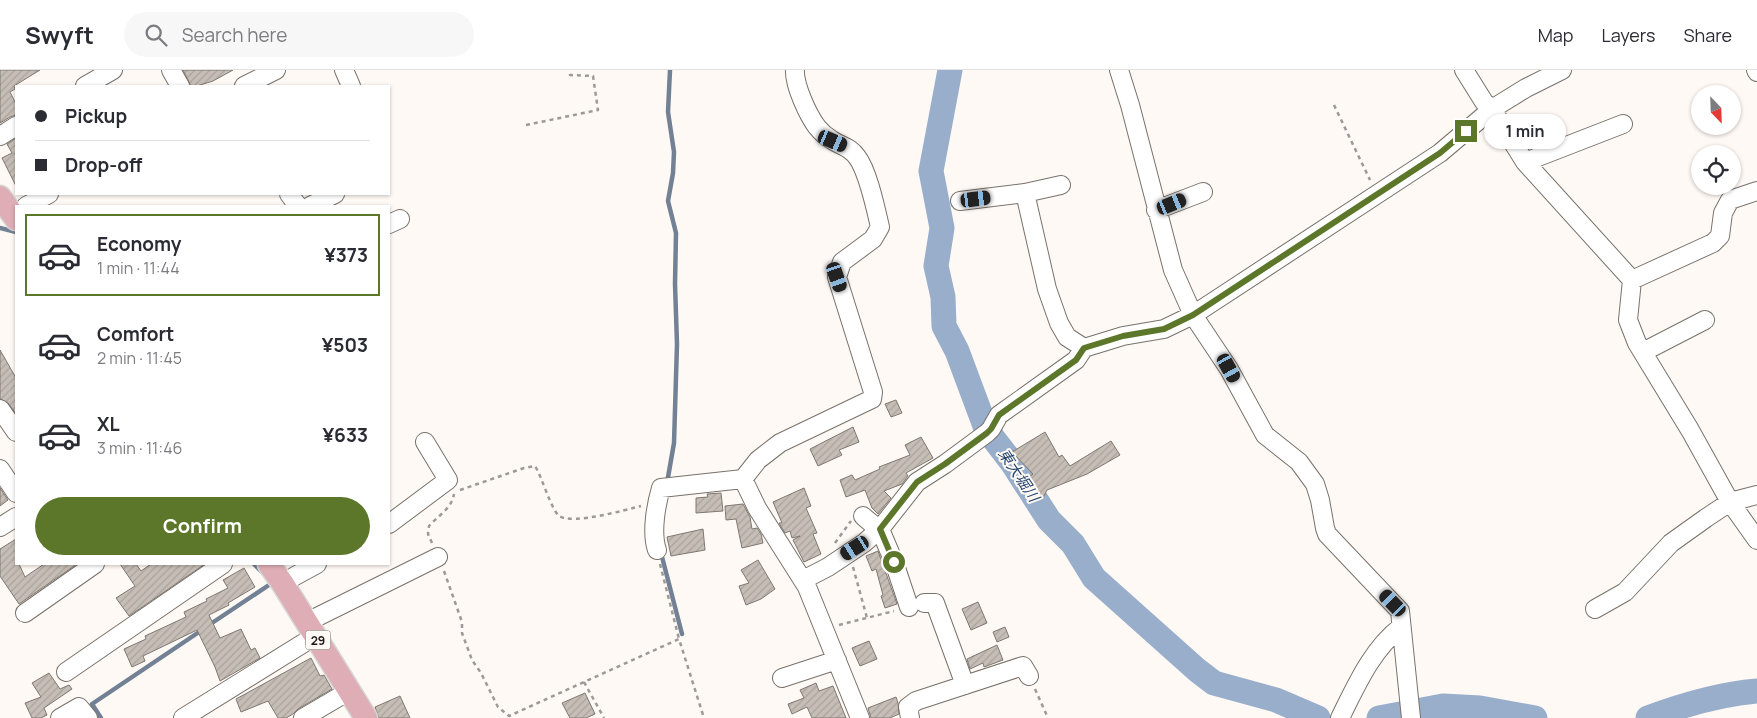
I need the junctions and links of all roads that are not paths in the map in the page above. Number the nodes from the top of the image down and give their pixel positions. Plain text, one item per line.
1 (113, 70) edge
2 (171, 70) edge
3 (344, 70) edge
4 (795, 70) edge
5 (1118, 70) edge
6 (1464, 70) edge
7 (1562, 70) edge
8 (275, 75) edge
9 (87, 85) edge
10 (179, 85) edge
11 (247, 85) edge
12 (351, 85) edge
13 (1492, 109) junction
14 (1623, 124) dead end
15 (15, 127) edge
16 (0, 136) edge
17 (1524, 162) junction
18 (1060, 185) dead end
19 (1757, 191) edge
20 (1203, 192) dead end
21 (1025, 193) junction
22 (47, 195) edge
23 (333, 195) edge
24 (960, 201) dead end
25 (25, 205) edge
26 (312, 205) edge
27 (1156, 210) junction
28 (1632, 280) junction
29 (1193, 315) junction
30 (1705, 320) dead end
31 (1084, 348) junction
32 (1643, 352) junction
33 (0, 409) edge
34 (15, 431) edge
35 (425, 442) dead end
36 (0, 469) edge
37 (743, 480) junction
38 (15, 491) edge
39 (1757, 495) edge
40 (1730, 502) junction
41 (863, 516) road end
42 (15, 518) edge
43 (390, 523) edge
44 (0, 528) edge
45 (881, 531) junction
46 (1757, 540) edge
47 (657, 550) road end
48 (438, 557) road end
49 (94, 565) edge
50 (222, 565) edge
51 (270, 565) edge
52 (315, 565) edge
53 (802, 580) junction
54 (283, 584) junction
55 (1595, 609) dead end
56 (25, 612) dead end
57 (1401, 627) junction
58 (311, 629) junction
59 (837, 660) junction
60 (66, 672) dead end
61 (1029, 676) road end
62 (782, 678) dead end
63 (965, 685) junction
64 (349, 691) junction
65 (1410, 714) edge
66 (60, 718) edge
67 (88, 718) edge
68 (183, 718) edge
69 (303, 718) edge
70 (366, 718) edge
71 (860, 718) edge
72 (910, 718) edge
73 (1340, 718) edge

1 - 9 street
2 - 10 street
3 - 12 street
4 - 37 street
5 - 27 street
6 - 13 street
7 - 13 street
8 - 11 street
13 - 17 street
13 - 29 street
14 - 17 street
15 - 16 street
17 - 28 street
18 - 21 street
19 - 28 street
20 - 27 street
21 - 24 street
21 - 31 street
22 - 25 street
23 - 26 street
27 - 29 street
28 - 32 street
29 - 31 street
29 - 57 street
30 - 32 street
31 - 45 street
32 - 40 street
33 - 34 street
35 - 43 street
36 - 38 street
37 - 47 street
37 - 53 street
39 - 40 street
40 - 46 street
40 - 55 street
41 - 45 street
42 - 44 street
45 - 53 street
45 - 63 street
48 - 58 street
49 - 56 street
50 - 60 street
51 - 54 main road, 29
52 - 54 street
53 - 59 street
54 - 58 main road, 29
57 - 65 street
57 - 73 street
58 - 64 main road, 29
58 - 68 street
59 - 62 street
59 - 71 street
61 - 63 street
63 - 72 street
64 - 69 street
64 - 70 main road, 29
66 - 67 street

